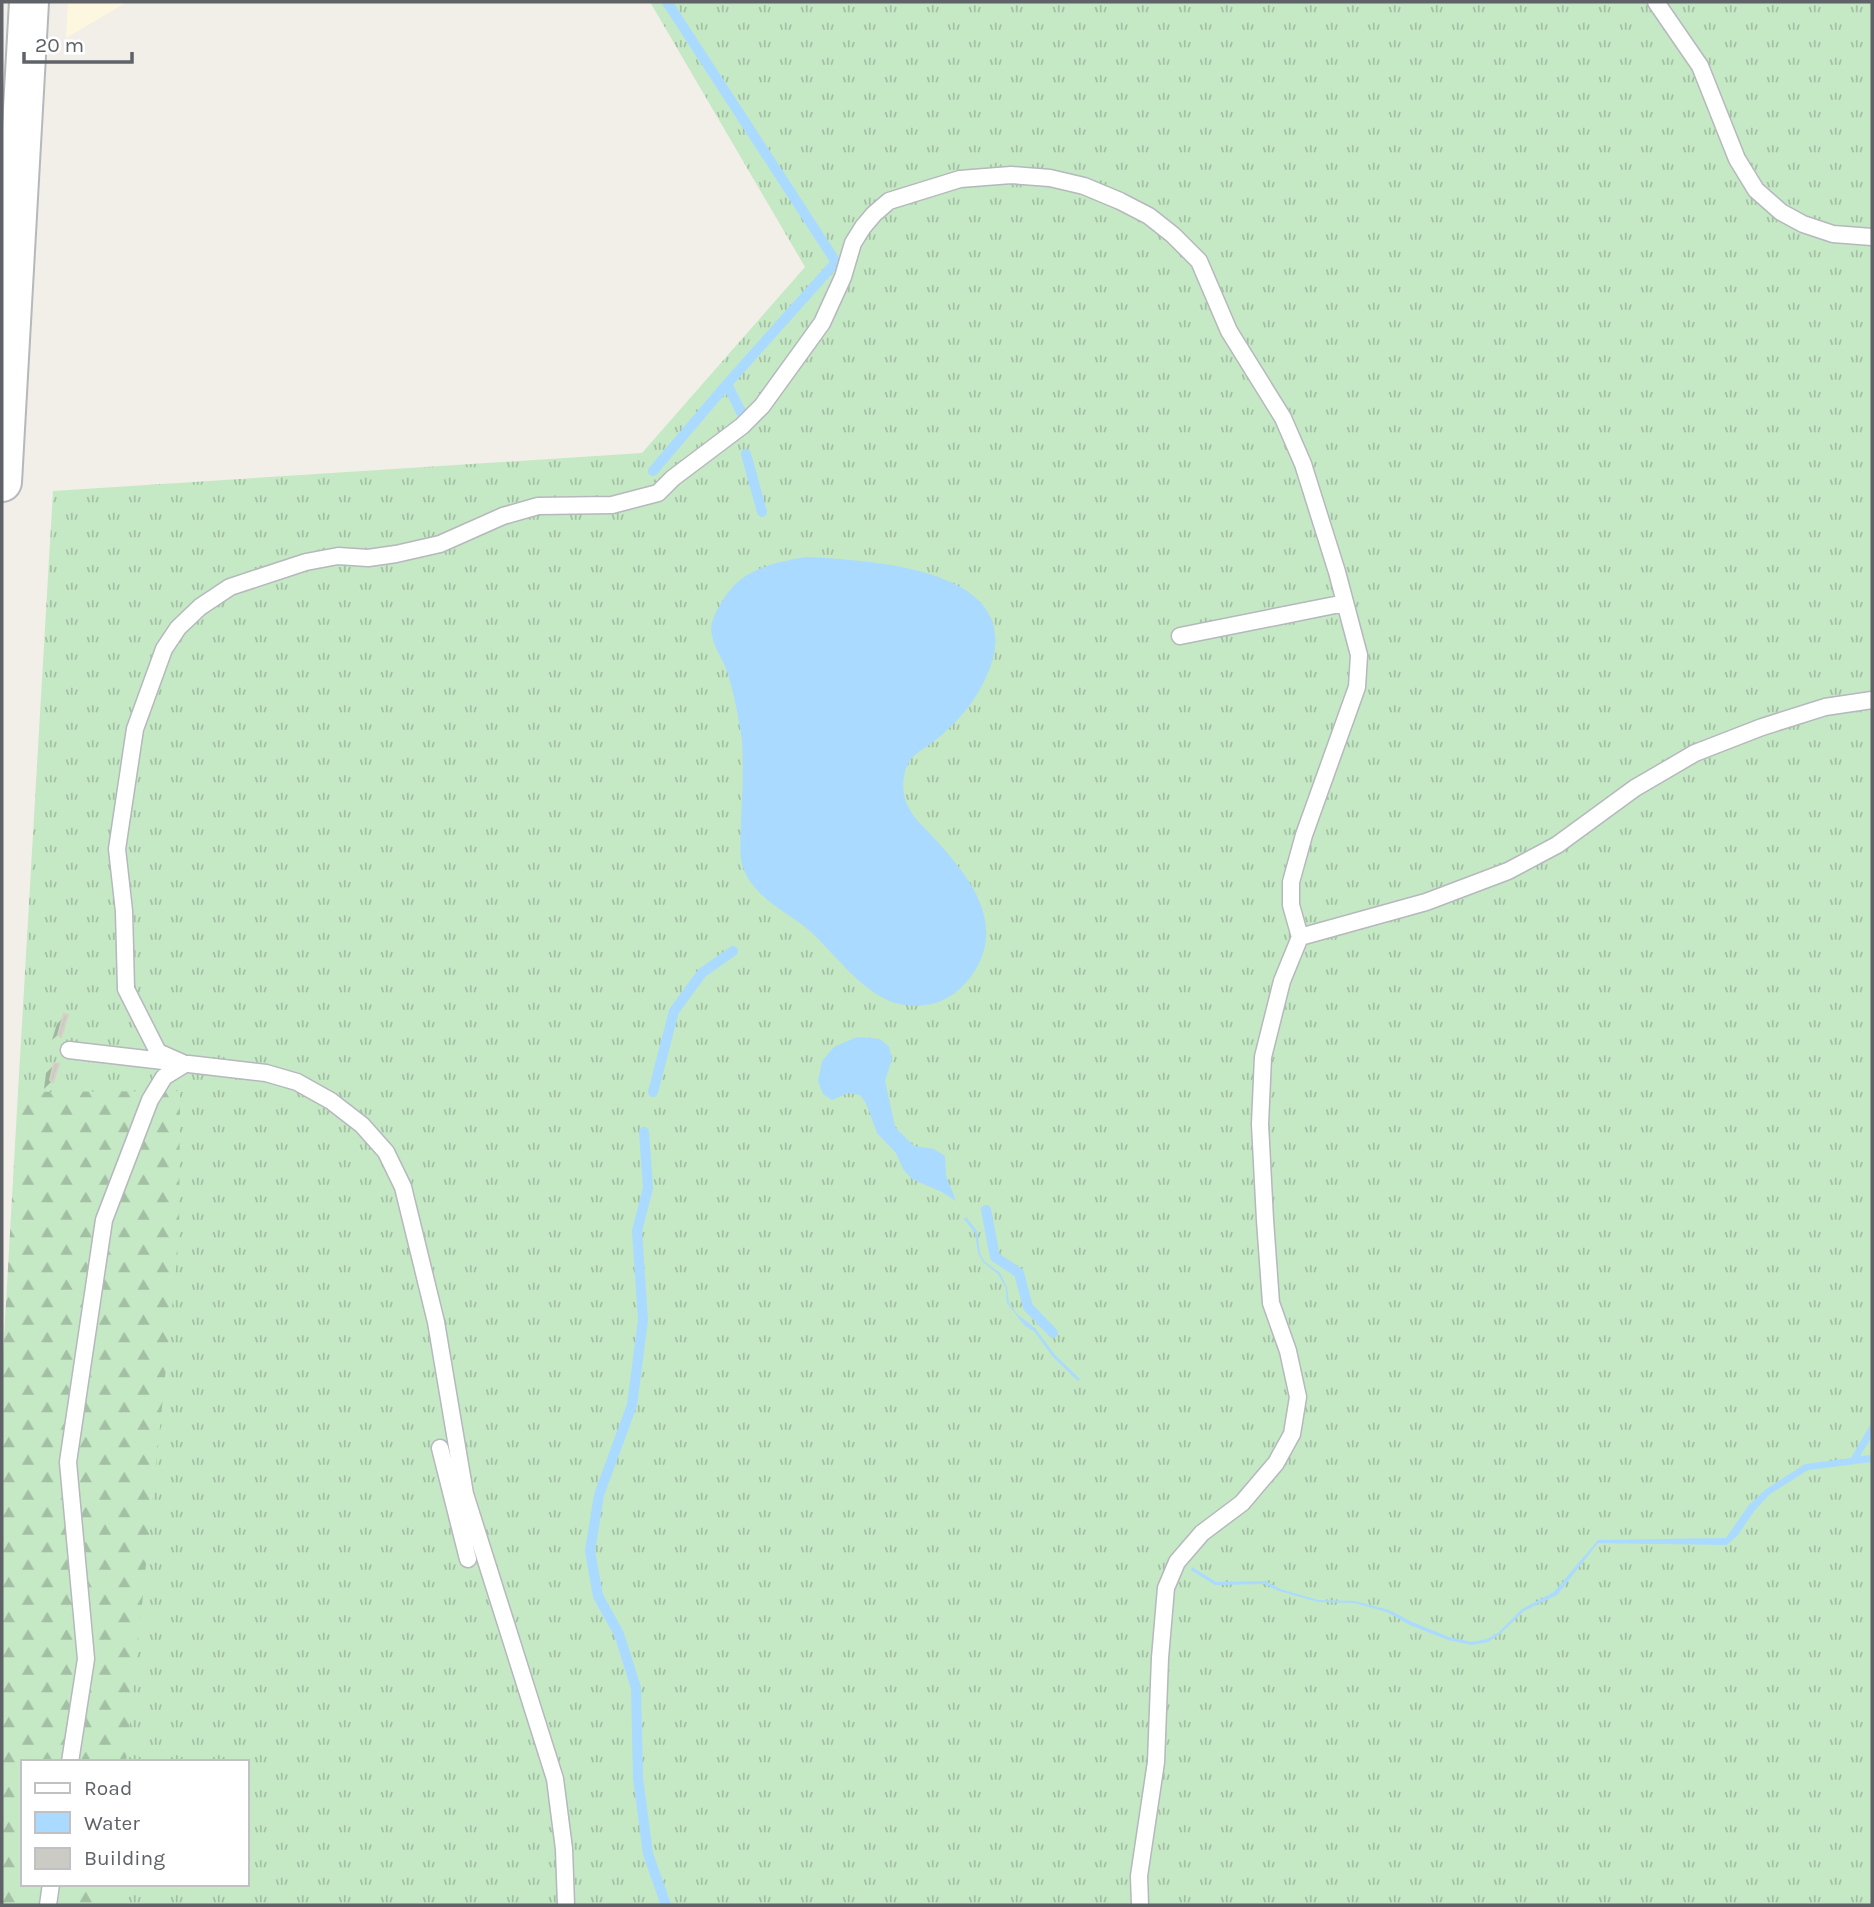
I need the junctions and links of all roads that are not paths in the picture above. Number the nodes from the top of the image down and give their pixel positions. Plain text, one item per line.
1 (29, 2) edge
2 (1656, 2) edge
3 (1872, 237) edge
4 (2, 482) edge
5 (1345, 603) junction
6 (1180, 636) dead end
7 (1872, 700) edge
8 (1300, 937) junction
9 (69, 1050) dead end
10 (185, 1064) junction
11 (440, 1448) dead end
12 (468, 1559) dead end
13 (70, 1760) edge
14 (51, 1886) edge
15 (48, 1905) edge
16 (566, 1905) edge
17 (1140, 1905) edge

1 - 4 street
2 - 3 lane
5 - 6 lane
5 - 8 lane
5 - 10 lane
7 - 8 lane
8 - 17 lane
9 - 10 lane
10 - 13 lane
10 - 16 lane
11 - 12 lane
14 - 15 lane

